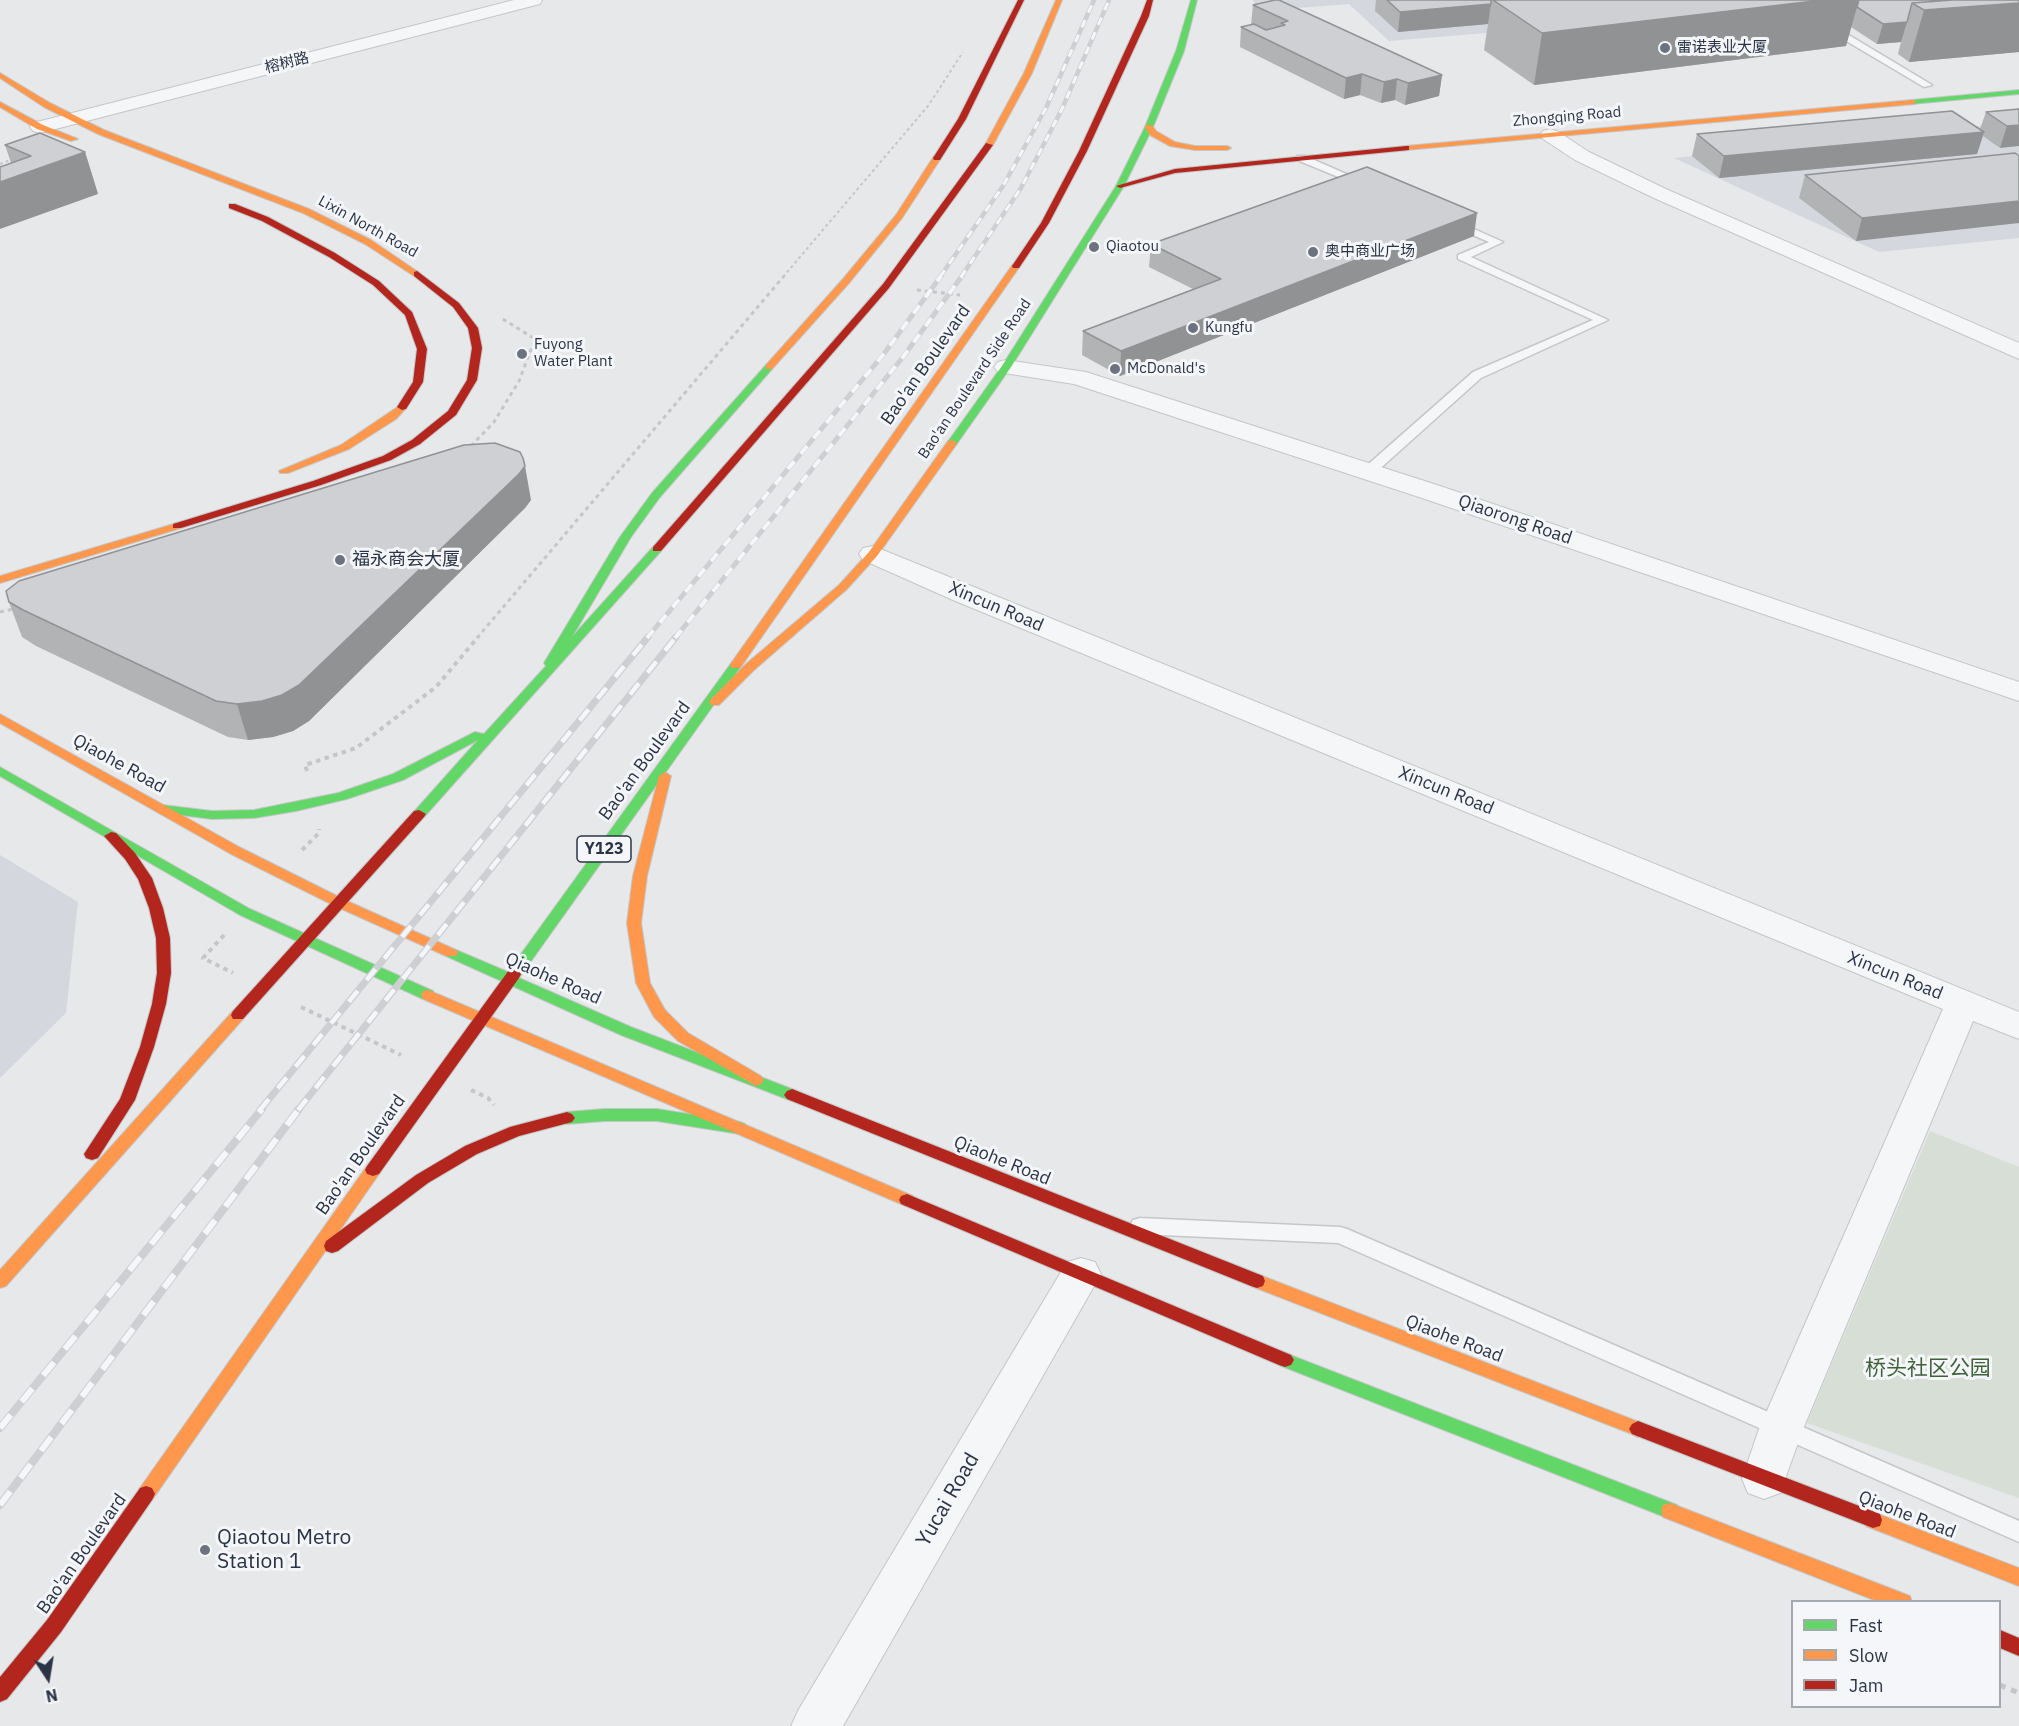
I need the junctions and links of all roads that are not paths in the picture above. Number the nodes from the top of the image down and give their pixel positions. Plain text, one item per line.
1 (534, 0) edge
2 (1021, 0) edge
3 (1059, 0) edge
4 (1150, 0) edge
5 (1194, 0) edge
6 (1816, 20) dead end
7 (0, 75) edge
8 (1932, 85) joint
9 (1903, 87) dead end
10 (2019, 92) edge
11 (0, 104) edge
12 (72, 118) junction
13 (1149, 127) junction
14 (40, 128) junction
15 (1376, 135) dead end
16 (1550, 135) junction
17 (87, 144) dead end
18 (1243, 147) dead end
19 (1390, 150) junction
20 (1302, 158) junction
21 (1120, 186) junction
22 (1374, 189) edge
23 (214, 199) dead end
24 (1446, 220) edge
25 (2019, 352) edge
26 (1006, 367) junction
27 (1369, 471) junction
28 (271, 475) dead end
29 (873, 554) junction
30 (0, 580) edge
31 (543, 676) junction
32 (2019, 692) edge
33 (0, 718) edge
34 (699, 718) junction
35 (502, 722) junction
36 (669, 759) junction
37 (0, 771) edge
38 (162, 809) junction
39 (111, 836) junction
40 (340, 903) junction
41 (306, 941) junction
42 (509, 979) junction
43 (1963, 1003) junction
44 (480, 1019) junction
45 (2019, 1026) edge
46 (756, 1080) junction
47 (740, 1128) junction
48 (1112, 1225) junction
49 (23, 1253) junction
50 (303, 1270) junction
51 (1080, 1274) junction
52 (0, 1281) edge
53 (1781, 1429) junction
54 (1764, 1479) junction
55 (2019, 1532) edge
56 (2019, 1577) edge
57 (1898, 1600) edge
58 (2001, 1639) edge
59 (2019, 1647) edge
60 (3, 1697) edge
61 (816, 1726) edge

1 - 12 street, 榕树路
2 - 31 main road
3 - 31 main road
4 - 34 main road, Bao'an Boulevard
5 - 13 main road, Bao'an Boulevard Side Road
6 - 8 lane
7 - 12 main road, Lixin North Road
8 - 9 main road
10 - 16 main road, Zhongqing Road
11 - 14 main road
12 - 14 street, 榕树路
12 - 30 main road, Lixin North Road
13 - 18 main road
13 - 21 main road, Bao'an Boulevard Side Road / Y123
14 - 17 main road
15 - 19 main road
16 - 19 main road, Zhongqing Road
16 - 25 street
19 - 20 main road, Zhongqing Road
20 - 21 main road, Zhongqing Road
20 - 22 lane
21 - 26 main road, Bao'an Boulevard Side Road / Y123
23 - 28 main road
24 - 27 lane
26 - 27 street, Qiaorong Road
26 - 29 main road, Bao'an Boulevard Side Road / Y123
27 - 32 street, Qiaorong Road
29 - 34 main road, Bao'an Boulevard Side Road / Y123
29 - 43 street, Xincun Road
31 - 35 main road
33 - 38 main road, Qiaohe Road
34 - 36 main road, Bao'an Boulevard / Y123
35 - 38 main road
35 - 40 main road
36 - 42 main road, Bao'an Boulevard / Y123
36 - 46 main road
37 - 39 main road
38 - 40 main road, Qiaohe Road
39 - 41 main road
39 - 49 main road
40 - 41 main road
40 - 42 main road, Qiaohe Road
41 - 44 main road
41 - 49 main road
42 - 44 main road, Bao'an Boulevard / Y123
42 - 46 main road, Qiaohe Road
43 - 45 street, Xincun Road
43 - 53 street
44 - 47 main road
44 - 50 main road, Bao'an Boulevard
46 - 48 main road, Qiaohe Road
47 - 50 main road
47 - 51 main road
48 - 53 lane
48 - 54 main road, Qiaohe Road
49 - 52 main road
50 - 60 main road, Bao'an Boulevard
51 - 57 main road
51 - 61 street, Yucai Road
53 - 54 street
53 - 55 lane
54 - 56 main road, Qiaohe Road
58 - 59 main road

